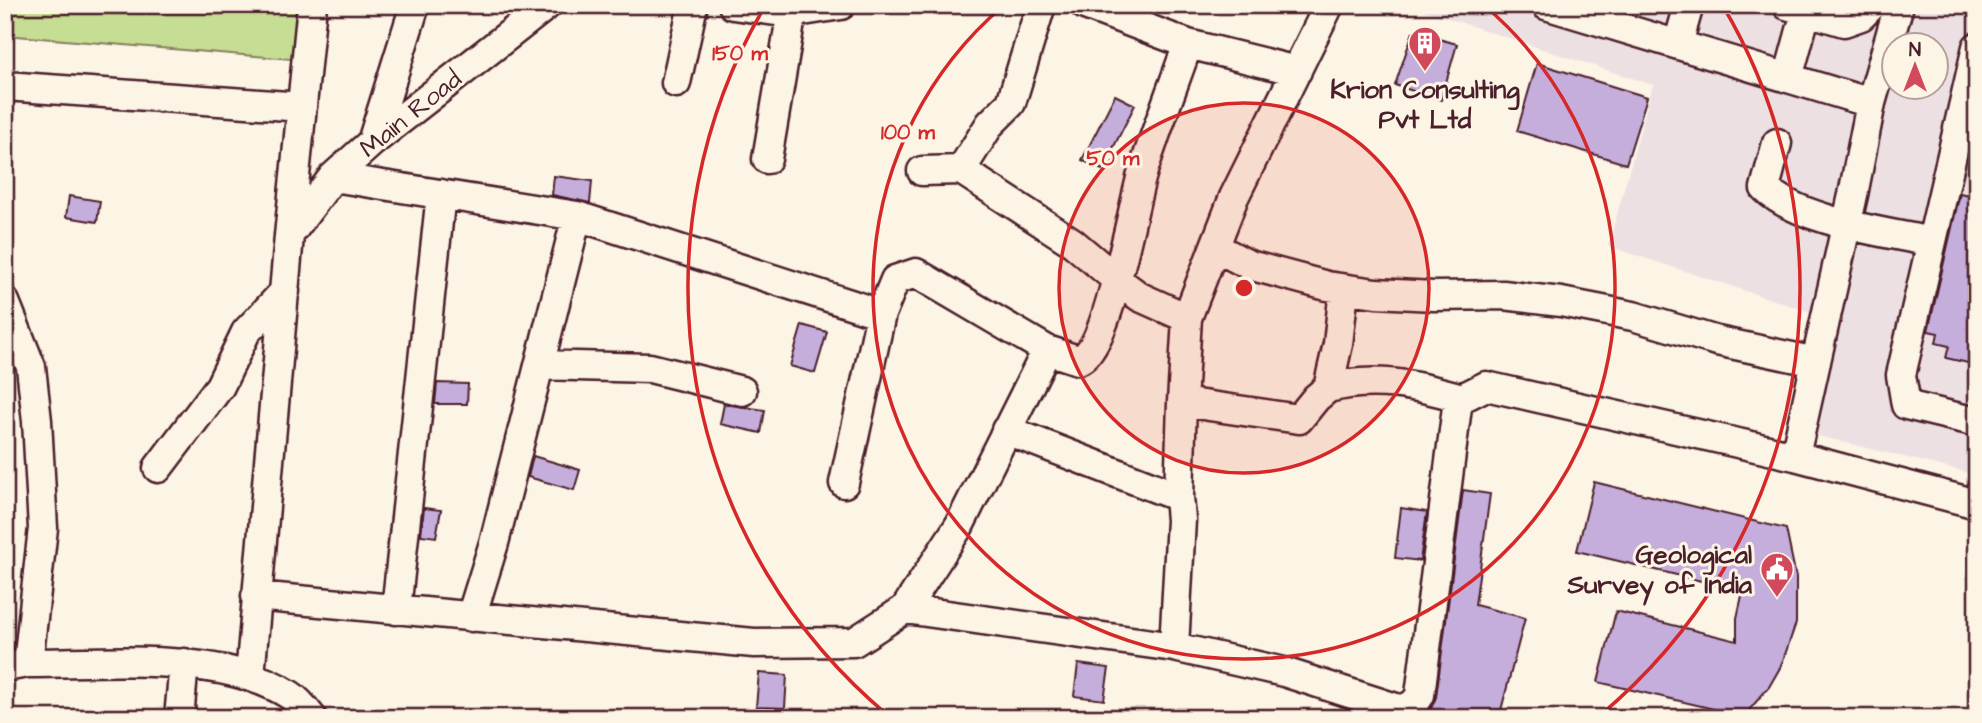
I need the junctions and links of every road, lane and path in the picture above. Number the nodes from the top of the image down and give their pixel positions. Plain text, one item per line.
1 (312, 5) edge
2 (415, 5) edge
3 (694, 5) edge
4 (733, 5) edge
5 (841, 5) edge
6 (1041, 5) edge
7 (1086, 5) edge
8 (1329, 5) edge
9 (1689, 5) edge
10 (1872, 5) edge
11 (1899, 5) edge
12 (544, 6) edge
13 (1561, 8) edge
14 (1797, 8) edge
15 (792, 9) edge
16 (1188, 44) junction
17 (1678, 44) junction
18 (1977, 47) edge
19 (1297, 72) junction
20 (1788, 78) junction
21 (676, 83) dead end
22 (5, 86) edge
23 (1871, 103) junction
24 (302, 107) junction
25 (372, 142) junction
26 (1777, 143) dead end
27 (767, 159) dead end
28 (961, 170) junction
29 (922, 171) dead end
30 (333, 177) junction
31 (441, 194) junction
32 (577, 215) junction
33 (1847, 224) junction
34 (289, 236) junction
35 (1931, 242) junction
36 (1215, 247) junction
37 (1117, 280) junction
38 (1344, 289) junction
39 (285, 291) junction
40 (5, 302) edge
41 (881, 314) junction
42 (1187, 318) junction
43 (1047, 351) junction
44 (1816, 362) junction
45 (539, 365) junction
46 (1328, 388) junction
47 (742, 391) dead end
48 (1462, 398) junction
49 (1182, 402) junction
50 (1977, 422) edge
51 (1006, 430) junction
52 (1795, 456) junction
53 (158, 468) dead end
54 (844, 483) dead end
55 (1179, 497) junction
56 (1977, 504) edge
57 (256, 596) junction
58 (905, 609) junction
59 (396, 610) junction
60 (471, 617) junction
61 (1174, 647) junction
62 (184, 663) junction
63 (17, 665) edge
64 (250, 676) junction
65 (179, 718) edge
66 (312, 718) edge

1 - 24 street
2 - 25 street
3 - 21 street
4 - 15 street
5 - 15 street
6 - 28 street
7 - 16 street
8 - 19 street
9 - 17 street
10 - 14 street
11 - 23 street
12 - 25 street, Main Road
13 - 17 street
14 - 20 street
15 - 27 street
16 - 19 street
16 - 37 street
17 - 20 street
18 - 35 street
19 - 36 street
20 - 23 street
22 - 24 street
23 - 33 street
24 - 34 street
25 - 30 street, Main Road
26 - 33 street
28 - 29 street
28 - 37 street
30 - 31 street
30 - 34 street, Main Road
31 - 32 street
31 - 59 street
32 - 41 street
32 - 45 street
33 - 35 street
33 - 44 street
34 - 39 street
35 - 50 street
36 - 38 street
36 - 42 street
37 - 42 street
37 - 43 street
38 - 44 street
38 - 46 street
39 - 53 street
39 - 57 street
40 - 63 street
41 - 43 street
41 - 54 street
42 - 49 street
43 - 51 street
44 - 52 street
45 - 47 street
45 - 60 street
46 - 48 street
46 - 49 street
48 - 52 street
48 - 61 street
49 - 55 street
51 - 55 street
51 - 58 street
52 - 56 street
55 - 61 street
57 - 59 street
57 - 64 street
58 - 60 street
58 - 61 street
59 - 60 street
62 - 63 street
62 - 64 street
62 - 65 street
64 - 66 street

